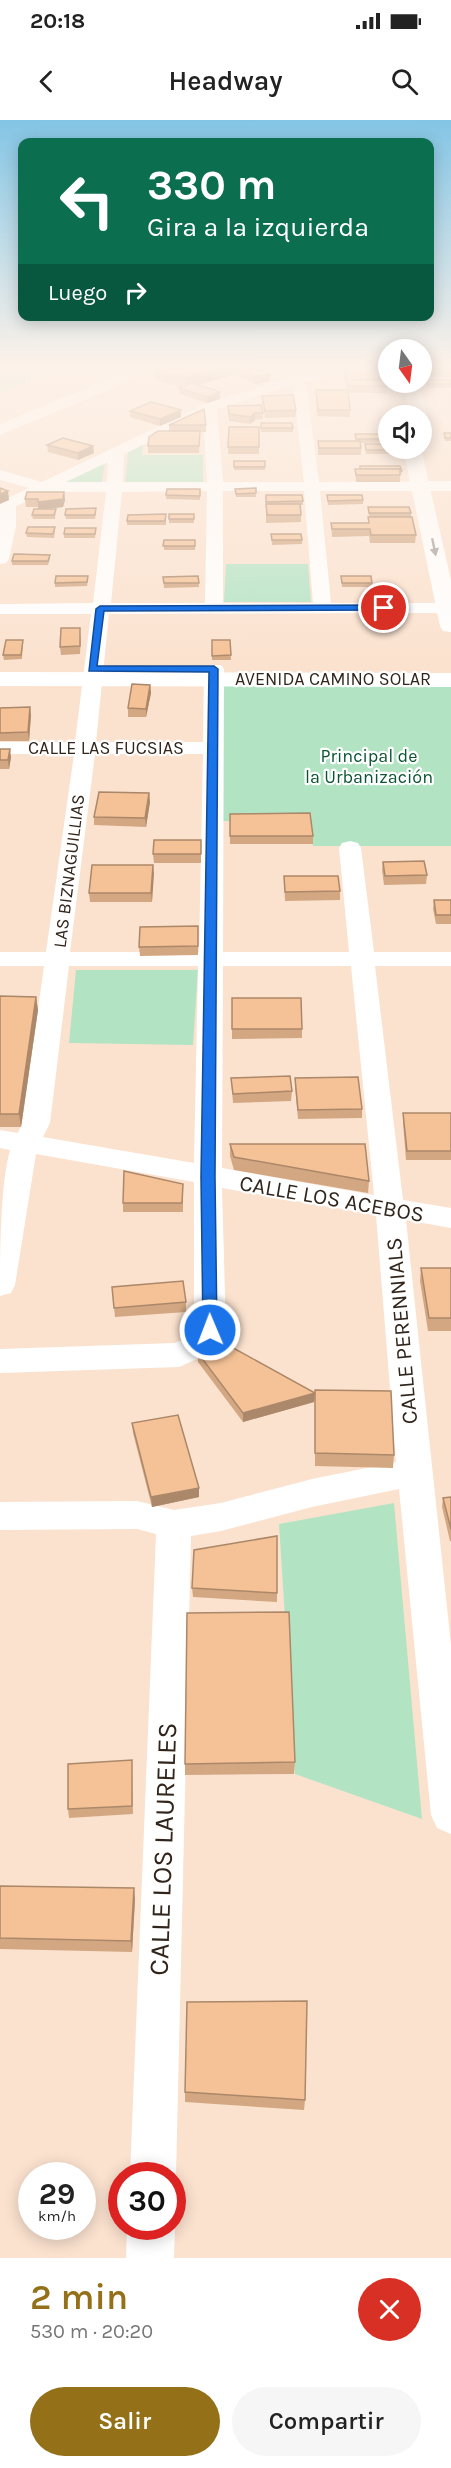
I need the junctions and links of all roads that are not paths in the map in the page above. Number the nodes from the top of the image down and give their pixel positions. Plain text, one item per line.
1 (84, 468) edge
2 (116, 468) edge
3 (214, 468) edge
4 (310, 468) edge
5 (424, 468) edge
6 (432, 468) edge
7 (0, 475) edge
8 (215, 486) junction
9 (312, 486) junction
10 (436, 486) edge
11 (42, 488) junction
12 (115, 488) junction
13 (4, 506) edge
14 (445, 515) dead end
15 (0, 558) edge
16 (214, 608) junction
17 (322, 608) junction
18 (0, 609) edge
19 (100, 609) junction
20 (450, 614) edge
21 (0, 669) edge
22 (451, 669) edge
23 (92, 674) junction
24 (214, 674) junction
25 (0, 679) edge
26 (451, 680) edge
27 (0, 748) edge
28 (85, 748) junction
29 (213, 748) junction
30 (350, 848) dead end
31 (58, 958) junction
32 (211, 958) junction
33 (0, 959) edge
34 (362, 959) junction
35 (451, 959) edge
36 (13, 1141) edge
37 (208, 1177) junction
38 (390, 1209) junction
39 (451, 1218) edge
40 (0, 1285) edge
41 (0, 1361) edge
42 (414, 1472) junction
43 (0, 1516) edge
44 (174, 1524) junction
45 (451, 1815) edge
46 (153, 2162) edge
47 (151, 2240) edge
48 (150, 2258) edge

1 - 11 street
2 - 12 street, LAS BIZNAGUILLIAS
3 - 8 street
4 - 9 street
5 - 10 street
6 - 10 street
7 - 11 street
8 - 9 street
8 - 12 street
8 - 16 street
9 - 10 street
9 - 17 street
10 - 14 street
10 -> 20 street
11 - 12 street
11 - 13 street
12 - 19 street, LAS BIZNAGUILLIAS
13 - 15 street
16 - 17 street
16 - 19 street
17 - 20 street
18 - 19 street
19 - 23 street, LAS BIZNAGUILLIAS
21 - 23 street, AVENIDA CAMINO SOLAR
22 - 24 street, AVENIDA CAMINO SOLAR
23 - 24 street, AVENIDA CAMINO SOLAR
23 - 25 street, AVENIDA CAMINO SOLAR
23 - 28 street, LAS BIZNAGUILLIAS
24 - 26 street, AVENIDA CAMINO SOLAR
24 - 29 street
27 - 28 street, CALLE LAS FUCSIAS
28 - 29 street, CALLE LAS FUCSIAS
28 - 31 street, LAS BIZNAGUILLIAS
29 - 32 street
30 - 34 street, CALLE PERENNIALS
31 - 32 street
31 - 33 street
31 - 36 street, LAS BIZNAGUILLIAS
32 - 34 street
32 - 37 street
34 - 35 street
34 - 38 street, CALLE PERENNIALS
36 - 37 street, CALLE LOS ACEBOS
36 - 40 street, LAS BIZNAGUILLIAS
37 - 38 street, CALLE LOS ACEBOS
37 - 41 street
38 - 39 street, CALLE LOS ACEBOS
38 - 42 street, CALLE PERENNIALS
42 - 44 street
42 - 45 street, CALLE PERENNIALS
43 - 44 street
44 - 46 street, CALLE LOS LAURELES
47 - 48 street

